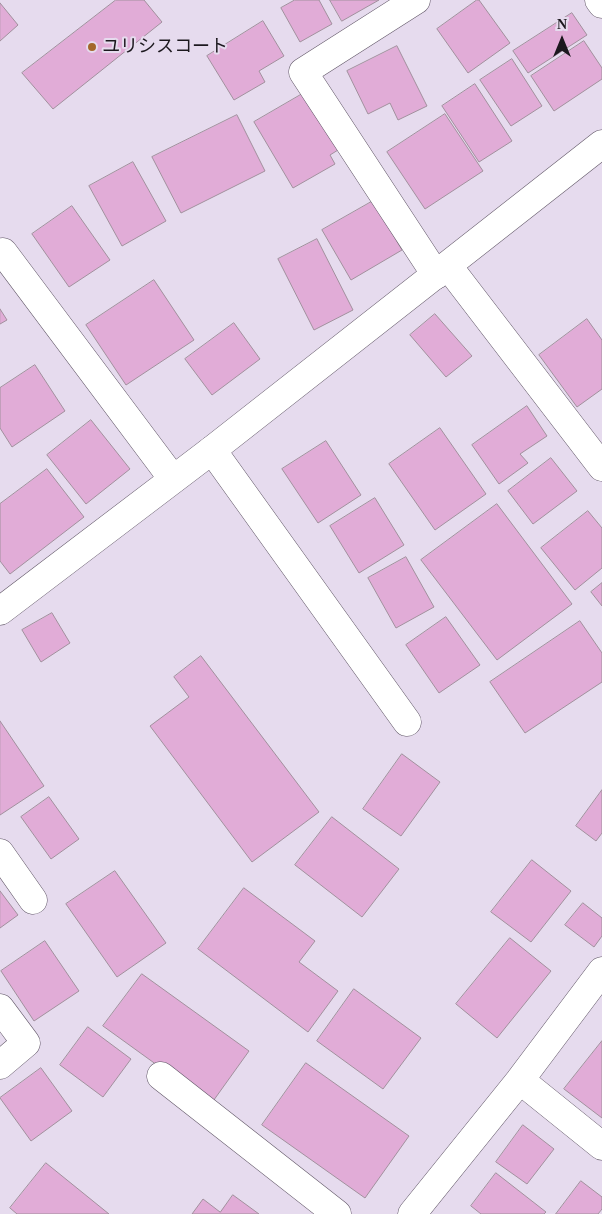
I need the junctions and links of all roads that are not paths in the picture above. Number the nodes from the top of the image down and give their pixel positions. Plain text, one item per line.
1 (415, 0) edge
2 (599, 0) edge
3 (602, 4) edge
4 (602, 144) edge
5 (3, 252) dead end
6 (442, 271) junction
7 (212, 450) junction
8 (602, 467) edge
9 (173, 479) junction
10 (0, 611) edge
11 (407, 722) dead end
12 (0, 853) edge
13 (33, 900) dead end
14 (602, 971) edge
15 (0, 1008) edge
16 (0, 1064) edge
17 (161, 1076) dead end
18 (520, 1080) junction
19 (602, 1146) edge
20 (337, 1214) edge
21 (412, 1214) edge

1 - 6 street
2 - 3 street
4 - 6 street
5 - 9 street
6 - 7 street
6 - 8 street
7 - 9 street
7 - 11 street
9 - 10 street
12 - 13 street
14 - 18 street
15 - 16 street
17 - 20 street
18 - 19 street
18 - 21 street

